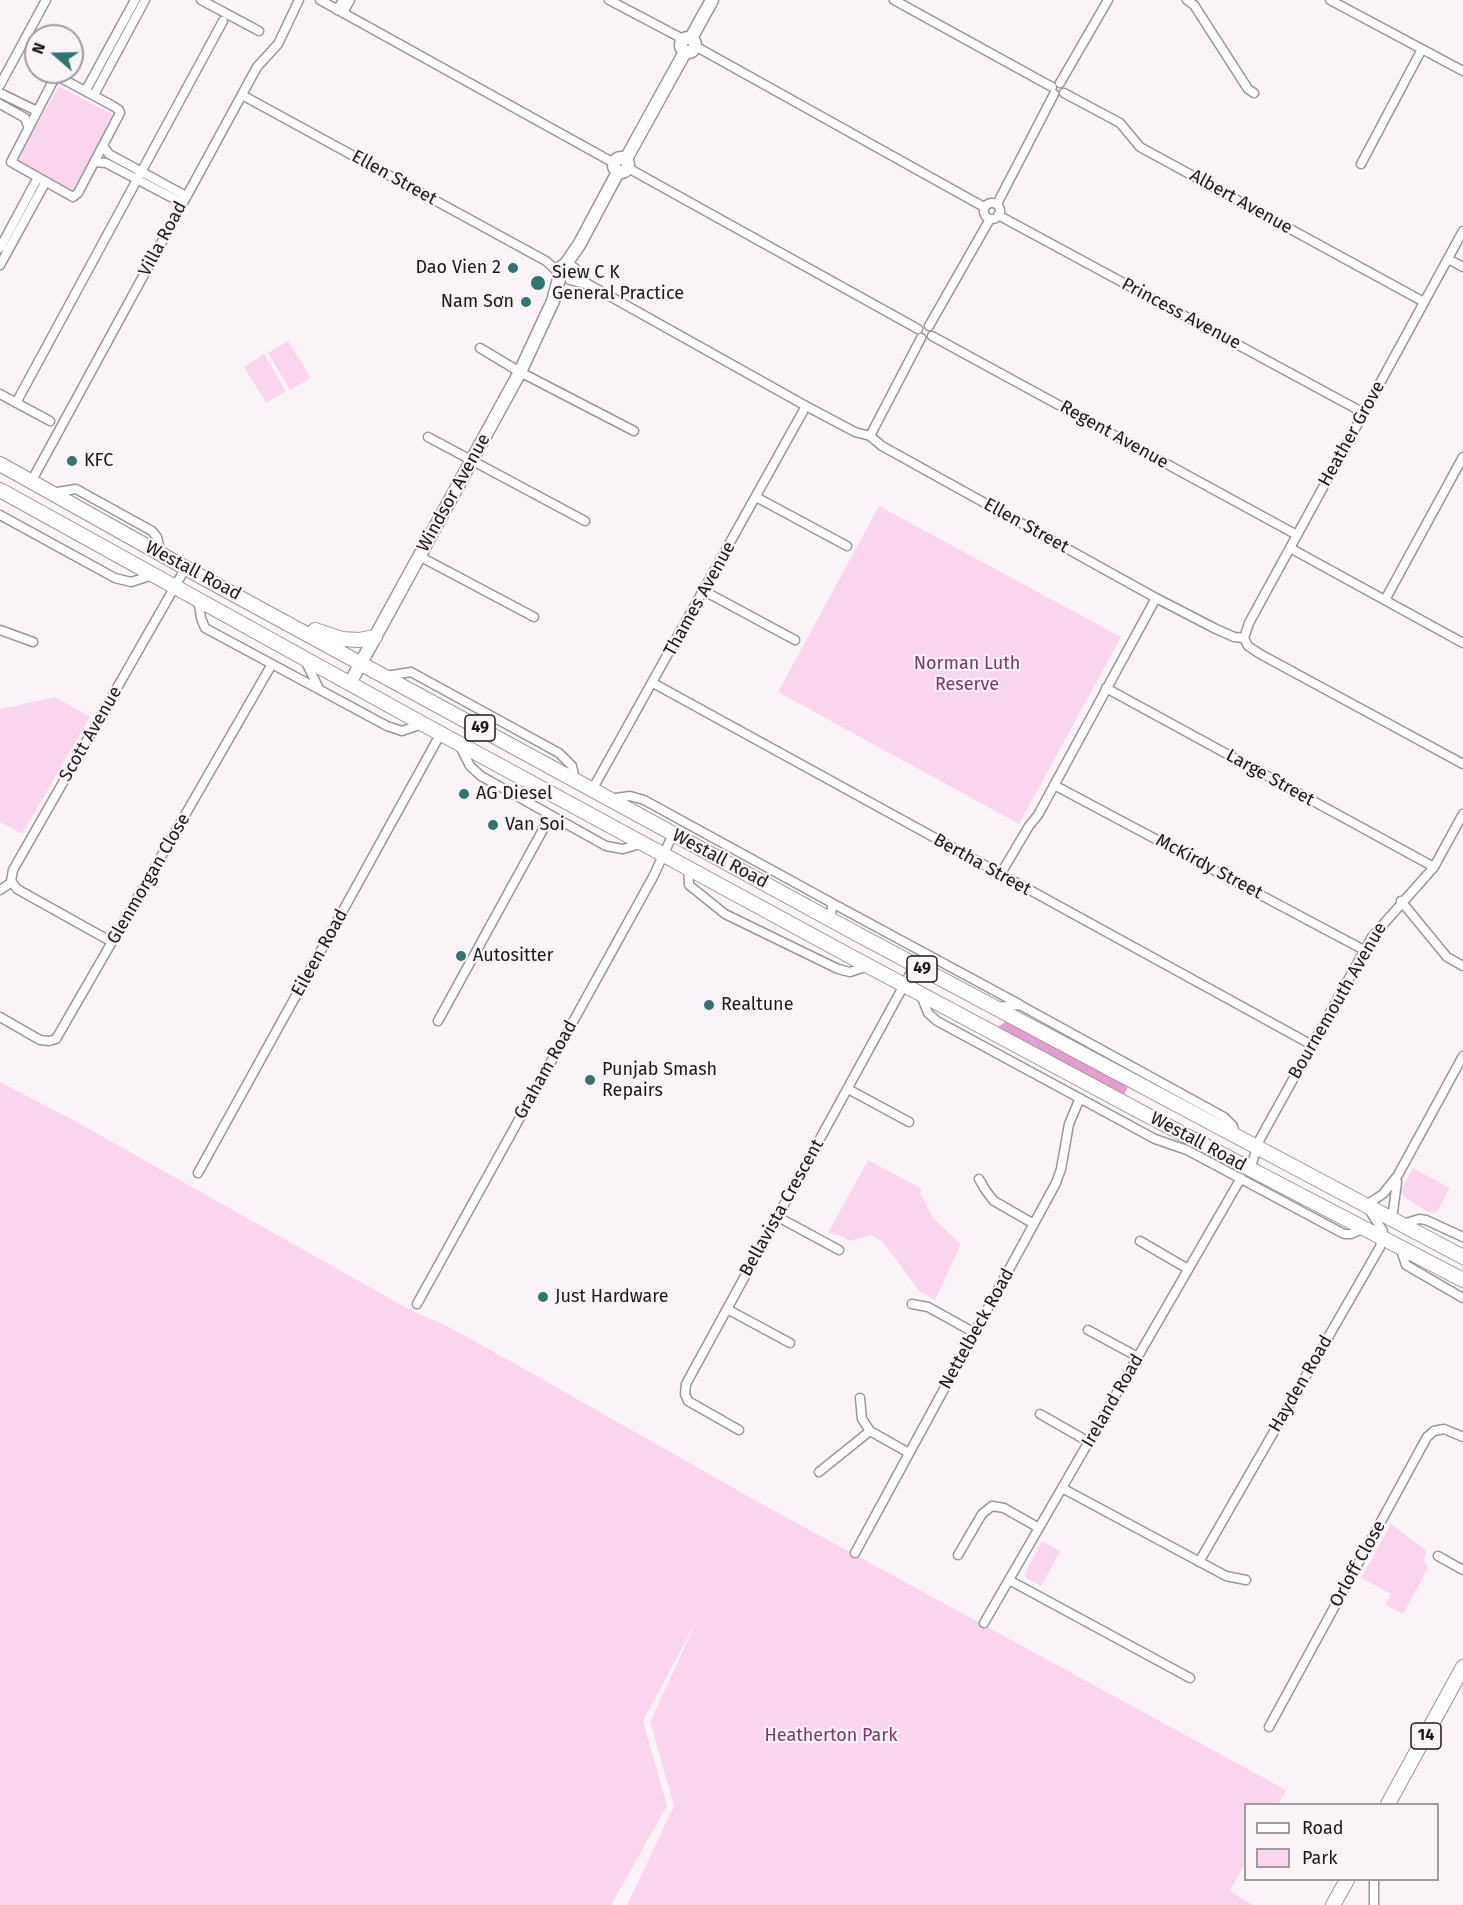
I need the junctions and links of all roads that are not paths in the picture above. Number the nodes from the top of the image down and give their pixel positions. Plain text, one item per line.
1 (46, 0) edge
2 (135, 0) edge
3 (145, 0) edge
4 (201, 0) edge
5 (299, 0) edge
6 (320, 0) edge
7 (342, 0) edge
8 (350, 0) edge
9 (609, 0) edge
10 (712, 0) edge
11 (894, 0) edge
12 (1108, 0) edge
13 (1187, 0) edge
14 (1330, 0) edge
15 (340, 11) junction
16 (223, 21) dead end
17 (259, 31) dead end
18 (121, 35) junction
19 (689, 44) junction
20 (1422, 49) junction
21 (1463, 71) edge
22 (0, 85) edge
23 (1055, 88) junction
24 (90, 92) junction
25 (0, 93) edge
26 (1254, 93) dead end
27 (242, 95) junction
28 (0, 104) edge
29 (37, 111) junction
30 (28, 126) junction
31 (104, 146) junction
32 (95, 162) junction
33 (1361, 164) dead end
34 (621, 165) junction
35 (139, 176) junction
36 (41, 181) junction
37 (184, 200) junction
38 (996, 204) junction
39 (984, 207) junction
40 (994, 217) junction
41 (1463, 231) edge
42 (0, 248) edge
43 (1448, 259) junction
44 (1, 263) edge
45 (1463, 267) edge
46 (566, 273) junction
47 (1424, 302) junction
48 (929, 326) junction
49 (920, 334) junction
50 (932, 336) junction
51 (480, 348) dead end
52 (520, 372) junction
53 (0, 394) edge
54 (16, 403) junction
55 (806, 406) junction
56 (1364, 413) junction
57 (50, 422) dead end
58 (634, 431) dead end
59 (870, 436) junction
60 (428, 437) dead end
61 (1463, 457) edge
62 (472, 460) junction
63 (0, 464) edge
64 (31, 482) junction
65 (0, 490) edge
66 (50, 493) junction
67 (756, 497) junction
68 (0, 515) edge
69 (585, 521) dead end
70 (1297, 535) junction
71 (847, 546) dead end
72 (1290, 548) junction
73 (161, 554) junction
74 (419, 556) junction
75 (186, 567) junction
76 (153, 575) junction
77 (176, 587) junction
78 (704, 591) junction
79 (198, 598) junction
80 (1156, 598) junction
81 (1385, 600) junction
82 (534, 617) dead end
83 (290, 623) junction
84 (0, 630) edge
85 (375, 638) junction
86 (1244, 638) junction
87 (795, 640) dead end
88 (33, 642) dead end
89 (1463, 643) edge
90 (304, 657) junction
91 (361, 663) junction
92 (272, 664) junction
93 (386, 676) junction
94 (350, 683) junction
95 (653, 683) junction
96 (1106, 688) junction
97 (320, 690) junction
98 (423, 723) junction
99 (441, 733) junction
100 (459, 743) junction
101 (1463, 764) edge
102 (575, 780) junction
103 (1054, 785) junction
104 (592, 790) junction
105 (609, 799) junction
106 (1463, 814) edge
107 (552, 815) junction
108 (673, 834) junction
109 (637, 846) junction
110 (663, 854) junction
111 (1434, 867) junction
112 (688, 868) junction
113 (1000, 874) junction
114 (12, 882) junction
115 (0, 890) edge
116 (1401, 901) junction
117 (832, 903) junction
118 (831, 919) junction
119 (859, 935) junction
120 (112, 942) junction
121 (1364, 950) junction
122 (848, 955) junction
123 (915, 965) junction
124 (870, 966) junction
125 (1463, 966) edge
126 (904, 985) junction
127 (920, 993) junction
128 (1020, 1005) junction
129 (993, 1007) junction
130 (0, 1017) edge
131 (438, 1021) dead end
132 (1312, 1045) junction
133 (1034, 1054) junction
134 (1463, 1056) edge
135 (1047, 1080) junction
136 (848, 1089) junction
137 (1080, 1098) junction
138 (909, 1122) dead end
139 (1236, 1137) junction
140 (1256, 1148) junction
141 (198, 1173) dead end
142 (1245, 1174) junction
143 (1398, 1175) junction
144 (979, 1179) dead end
145 (1366, 1205) junction
146 (778, 1216) junction
147 (1397, 1222) junction
148 (1034, 1224) junction
149 (1463, 1237) edge
150 (1383, 1238) junction
151 (1140, 1241) dead end
152 (1400, 1247) junction
153 (839, 1250) dead end
154 (1463, 1257) edge
155 (1188, 1269) junction
156 (1463, 1280) edge
157 (1463, 1298) edge
158 (417, 1304) dead end
159 (912, 1305) dead end
160 (727, 1309) junction
161 (1088, 1330) dead end
162 (975, 1333) junction
163 (790, 1343) dead end
164 (1138, 1358) junction
165 (860, 1398) dead end
166 (1040, 1414) dead end
167 (739, 1430) dead end
168 (870, 1431) junction
169 (1463, 1437) edge
170 (1089, 1442) junction
171 (909, 1453) junction
172 (819, 1472) dead end
173 (1062, 1488) junction
174 (1039, 1528) junction
175 (855, 1553) dead end
176 (958, 1555) dead end
177 (1438, 1556) dead end
178 (1199, 1562) junction
179 (1463, 1570) edge
180 (1009, 1580) junction
181 (1246, 1580) dead end
182 (984, 1623) dead end
183 (1461, 1677) edge
184 (1190, 1678) dead end
185 (1269, 1727) dead end
186 (1389, 1803) edge
187 (1346, 1881) edge
188 (1374, 1881) edge
189 (1333, 1905) edge
190 (1374, 1905) edge

1 - 22 street
2 - 18 street
3 - 18 street
4 - 17 street
5 - 27 street, Villa Road
6 - 15 street
7 - 15 street
8 - 15 street
9 - 19 street
10 - 19 street, Windsor Avenue
11 - 23 street
12 - 23 street
13 - 26 street
14 - 20 street
15 - 34 street
16 - 35 street
18 - 24 street
19 - 34 street, Windsor Avenue
19 - 39 street
20 - 21 street
20 - 33 street
23 - 38 street
23 - 47 street, Albert Avenue
24 - 29 street
24 - 31 street
25 - 29 street
27 - 37 street, Villa Road
27 - 46 street, Ellen Street
28 - 30 street
29 - 30 street
30 - 36 street
31 - 32 street
31 - 35 street
32 - 35 street
32 - 36 street
34 - 46 street, Windsor Avenue
34 - 49 street
35 - 37 street
35 - 54 street
36 - 42 street
36 - 44 street
37 - 64 street, Villa Road
38 - 39 street
38 - 40 street
39 - 40 street
40 - 48 street
40 - 56 street, Princess Avenue
41 - 43 street, Heather Grove
43 - 45 street
43 - 47 street, Heather Grove
46 - 52 street, Windsor Avenue
46 - 55 street, Ellen Street
47 - 56 street, Heather Grove
48 - 49 street
48 - 50 street
49 - 50 street
49 - 59 street
50 - 70 street, Regent Avenue
51 - 52 street
52 - 58 street
52 - 62 street, Windsor Avenue
53 - 54 street
54 - 57 street
55 - 59 street, Ellen Street
55 - 67 street, Thames Avenue
56 - 70 street, Heather Grove
59 - 80 street, Ellen Street
60 - 62 street
61 - 81 street
62 - 69 street
62 - 74 street, Windsor Avenue
63 - 64 main road, Westall Road / 49
64 - 66 main road, Westall Road / 49
65 - 76 main road, Westall Road / 49
66 - 73 main road, Westall Road / 49
66 - 73 street, Westall Road
67 - 71 street
67 - 78 street, Thames Avenue
68 - 76 street
70 - 72 street, Heather Grove
72 - 81 street
72 - 86 street, Heather Grove
73 - 75 main road, Westall Road / 49
74 - 82 street
74 - 85 street, Windsor Avenue
75 - 77 street, Scott Avenue
75 - 83 main road, Westall Road / 49
76 - 77 main road, Westall Road / 49
77 - 79 main road, Westall Road / 49
77 - 114 street, Scott Avenue
78 - 87 street
78 - 95 street, Thames Avenue
79 - 90 main road, Westall Road / 49
79 - 92 street, Westall Road
80 - 86 street, Ellen Street
80 - 96 street
81 - 89 street
83 - 85 main road
83 - 91 main road, Westall Road / 49
84 - 88 street
85 - 91 street, Windsor Avenue
86 - 101 street, Ellen Street
90 - 94 main road, Westall Road / 49
90 - 97 street
91 - 93 main road, Westall Road / 49
91 - 94 street, Windsor Avenue
92 - 97 street, Westall Road
92 - 120 street, Glenmorgan Close
93 - 102 main road, Westall Road / 49
93 - 102 street
94 - 98 main road, Westall Road / 49
95 - 104 street, Thames Avenue
95 - 113 street, Bertha Street
96 - 103 street
96 - 111 street, Large Street
97 - 98 street, Westall Road
98 - 99 main road, Westall Road / 49
99 - 100 main road, Westall Road / 49
99 - 141 street, Eileen Road
100 - 107 street, Westall Road
100 - 109 main road, Westall Road / 49
102 - 104 main road, Westall Road / 49
103 - 113 street
103 - 121 street, McKirdy Street
104 - 105 main road, Westall Road / 49
105 - 108 main road, Westall Road / 49
105 - 117 street, Westall Road
106 - 111 street, Bournemouth Avenue
107 - 109 street, Westall Road
107 - 131 street
108 - 110 street, Graham Road
108 - 118 main road, Westall Road / 49
109 - 110 main road, Westall Road / 49
110 - 112 main road, Westall Road / 49
110 - 158 street, Graham Road
111 - 116 street, Bournemouth Avenue
112 - 122 main road, Westall Road / 49
112 - 124 street, Westall Road
113 - 132 street, Bertha Street
114 - 115 street
114 - 120 street
116 - 121 street, Bournemouth Avenue
116 - 125 street
117 - 118 street
117 - 128 street, Westall Road
118 - 119 main road, Westall Road / 49
119 - 122 main road
119 - 123 main road, Westall Road / 49
120 - 130 street, Glenmorgan Close
121 - 132 street, Bournemouth Avenue
122 - 124 main road, Westall Road / 49
123 - 126 street, Bellavista Crescent
123 - 129 main road, Westall Road / 49
124 - 126 main road, Westall Road / 49
126 - 127 main road, Westall Road / 49
126 - 136 street, Bellavista Crescent
127 - 133 main road, Westall Road / 49
127 - 135 street, Westall Road
128 - 129 street
128 - 139 street, Westall Road
129 - 139 main road, Westall Road / 49
132 - 140 street, Bournemouth Avenue
133 - 135 street
133 - 142 main road, Westall Road / 49
134 - 143 street
135 - 137 street, Westall Road
136 - 138 street
136 - 146 street, Bellavista Crescent
137 - 142 street, Westall Road
137 - 148 street, Nettelbeck Road
139 - 140 main road, Westall Road / 49
140 - 142 street, Bournemouth Avenue
140 - 145 main road, Westall Road / 49
142 - 150 main road, Westall Road / 49
142 - 155 street, Ireland Road
143 - 145 street
143 - 147 street
144 - 148 street
145 - 147 main road, Westall Road / 49
145 - 150 street
146 - 153 street
146 - 160 street, Bellavista Crescent
147 - 149 street
147 - 154 main road, Westall Road / 49
148 - 162 street, Nettelbeck Road
150 - 152 main road, Westall Road / 49
150 - 178 street, Hayden Road
151 - 155 street
152 - 156 main road, Westall Road / 49
152 - 157 street
155 - 164 street, Ireland Road
159 - 162 street
160 - 163 street
160 - 167 street, Bellavista Crescent
161 - 164 street
162 - 171 street, Nettelbeck Road
164 - 170 street, Ireland Road
165 - 168 street
166 - 170 street
168 - 171 street
168 - 172 street
169 - 185 street, Orloff Close
170 - 173 street, Ireland Road
171 - 175 street, Nettelbeck Road
173 - 174 street, Ireland Road
173 - 178 street
174 - 176 street
174 - 180 street, Ireland Road
177 - 179 street
178 - 181 street
180 - 182 street, Ireland Road
180 - 184 street
183 - 186 main road, 14
187 - 189 main road
188 - 190 street

